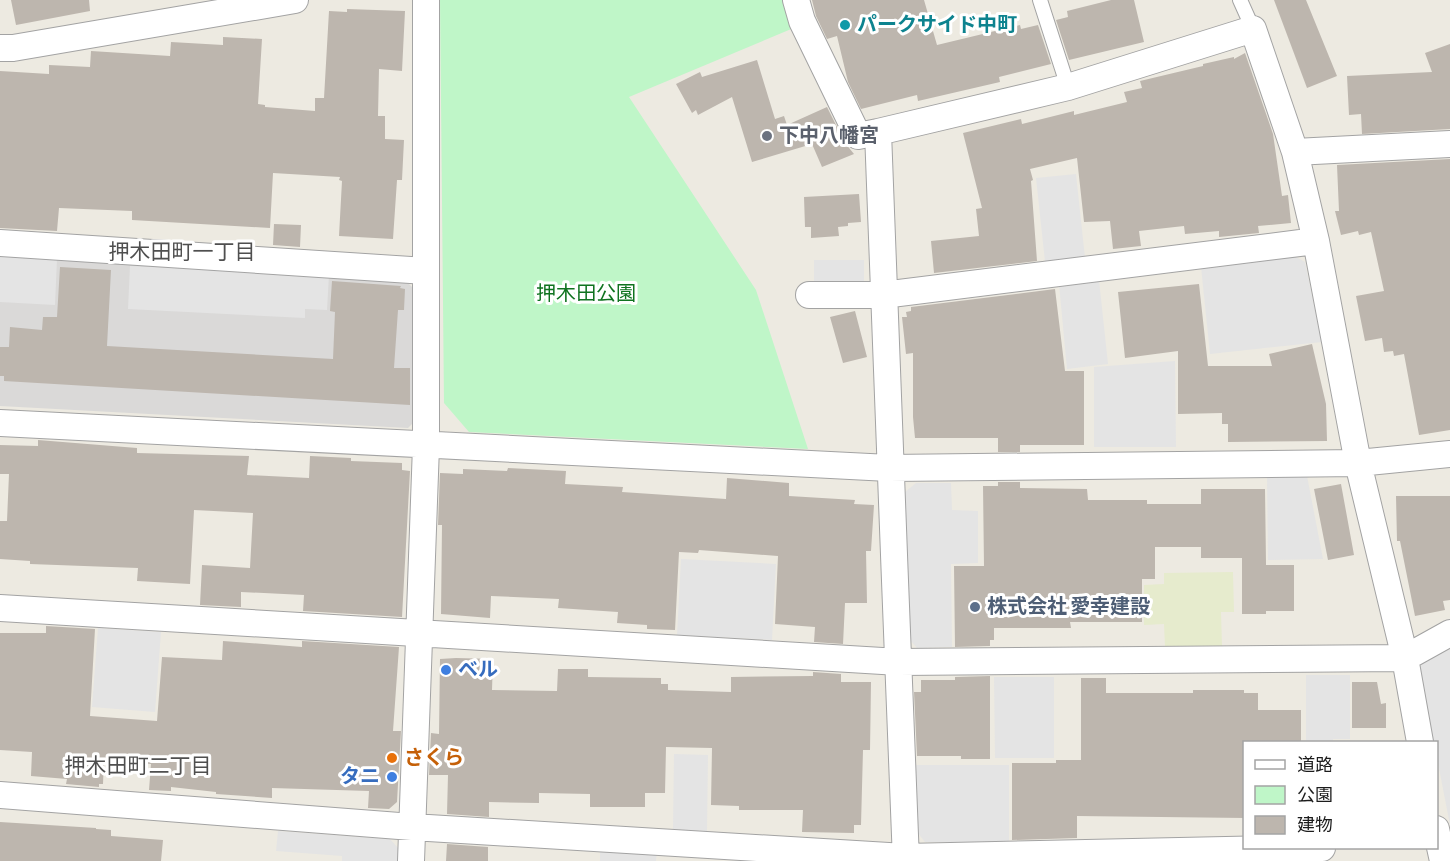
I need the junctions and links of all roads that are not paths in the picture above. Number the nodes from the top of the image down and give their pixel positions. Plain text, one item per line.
1 (295, 0) edge
2 (426, 0) edge
3 (796, 0) edge
4 (1041, 0) edge
5 (1240, 0) edge
6 (1252, 29) junction
7 (0, 48) edge
8 (1068, 87) junction
9 (878, 132) junction
10 (1450, 144) edge
11 (1295, 152) junction
12 (1316, 241) junction
13 (0, 243) edge
14 (426, 271) junction
15 (809, 295) dead end
16 (883, 295) junction
17 (0, 423) edge
18 (426, 446) junction
19 (1450, 454) edge
20 (1358, 463) junction
21 (889, 468) junction
22 (0, 608) edge
23 (1450, 633) edge
24 (420, 634) junction
25 (1405, 658) junction
26 (899, 662) junction
27 (1420, 741) edge
28 (0, 795) edge
29 (412, 827) junction
30 (1284, 849) edge
31 (905, 859) edge
32 (411, 861) edge

1 - 7 street
2 - 14 street
3 - 9 street
4 - 8 lane
5 - 6 lane
6 - 8 street
6 - 11 street
8 - 9 street
9 - 16 street
10 - 11 street
11 - 12 street
12 - 16 street
12 - 20 street
13 - 14 street
14 - 18 street
15 - 16 street
16 - 21 street
17 - 18 street
18 - 21 street
18 - 24 street
19 - 20 street
20 - 21 street
20 - 25 street
21 - 26 street
22 - 24 street
23 - 25 street
24 - 26 street
24 - 29 street
25 - 26 street
25 - 27 street
26 - 31 street
28 - 29 street
29 - 31 street
29 - 32 street
30 - 31 street

